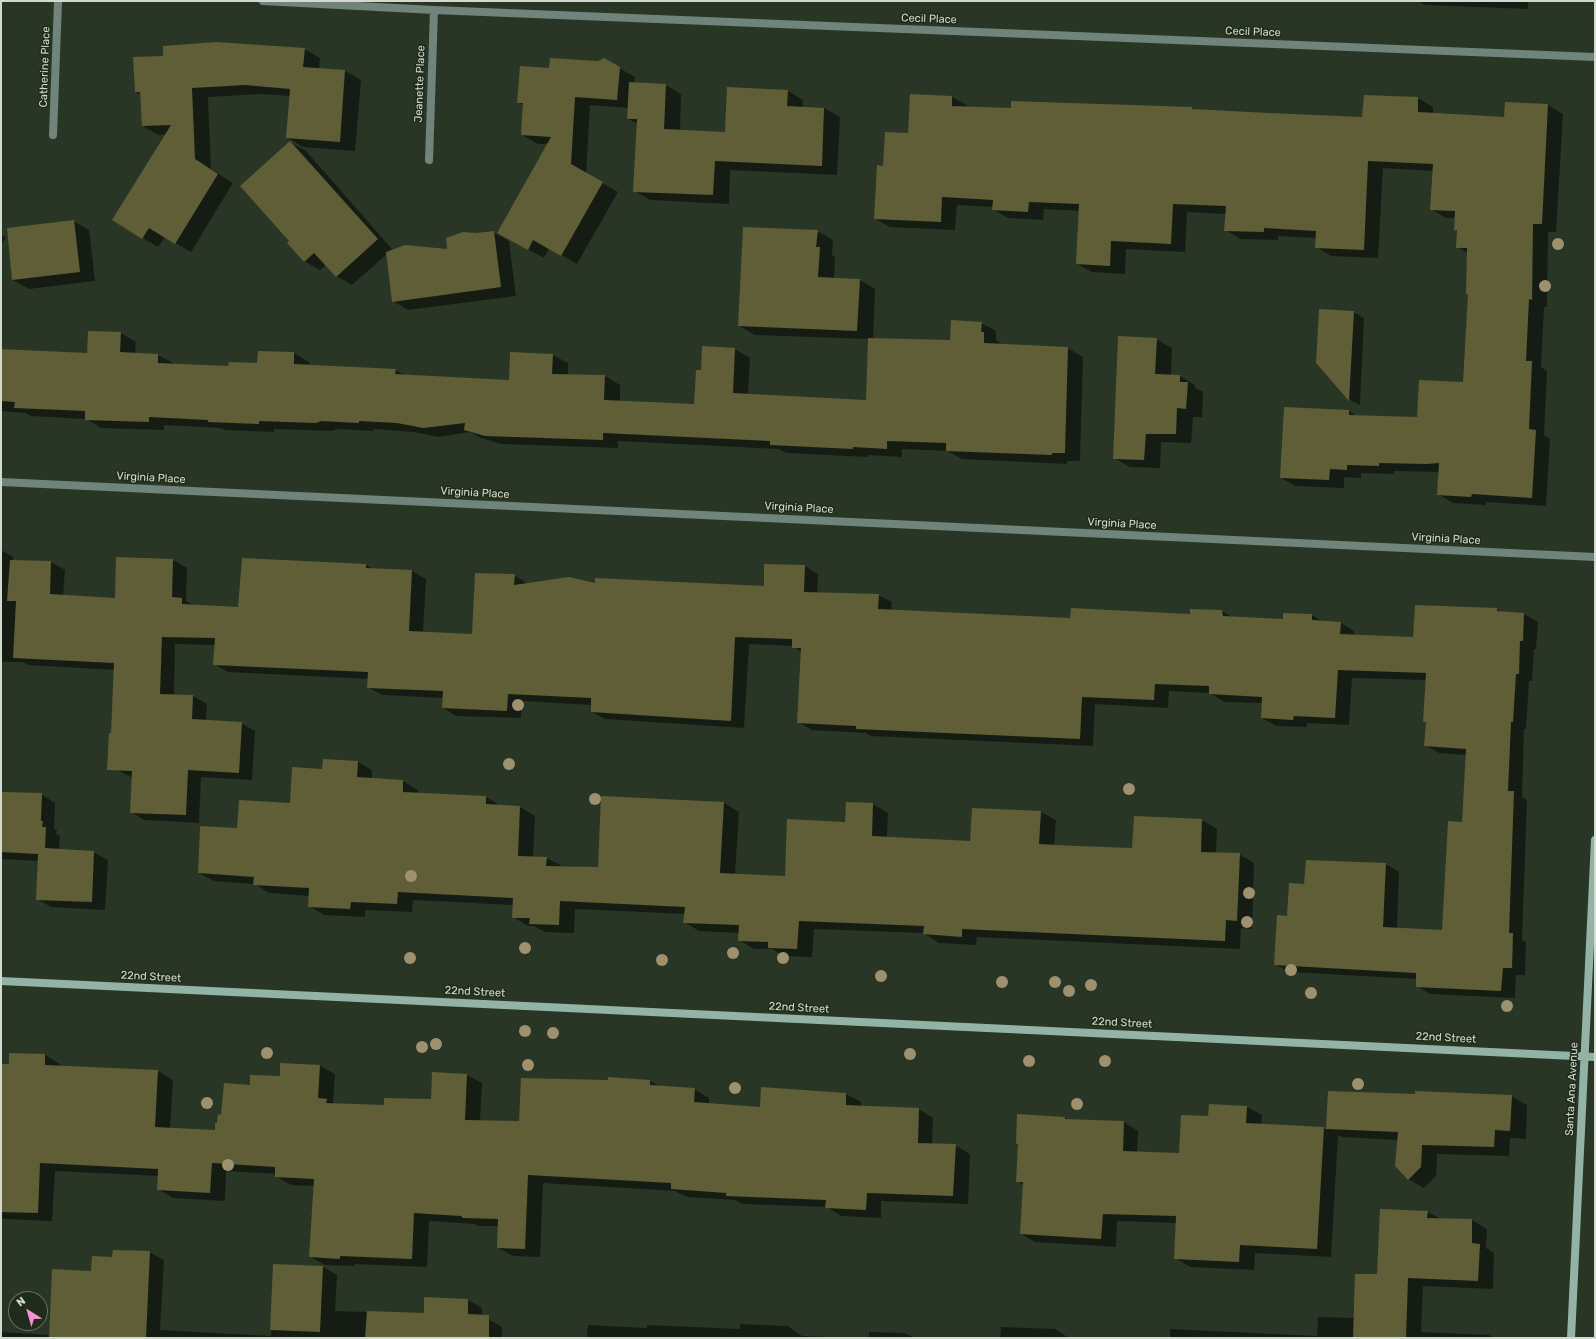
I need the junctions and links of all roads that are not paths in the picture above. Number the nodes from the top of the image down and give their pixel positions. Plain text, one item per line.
1 (58, 1) edge
2 (263, 1) edge
3 (434, 10) junction
4 (1595, 57) edge
5 (53, 135) dead end
6 (428, 160) dead end
7 (1, 482) edge
8 (1595, 557) edge
9 (1595, 840) edge
10 (1, 981) edge
11 (1584, 1056) junction
12 (1595, 1057) edge
13 (1571, 1338) edge

1 - 5 street, Catherine Place
2 - 3 street, Cecil Place
3 - 4 street, Cecil Place
3 - 6 street, Jeanette Place
7 - 8 street, Virginia Place
9 - 11 street, Santa Ana Avenue
10 - 11 street, 22nd Street
11 - 12 street, 22nd Street
11 - 13 street, Santa Ana Avenue

